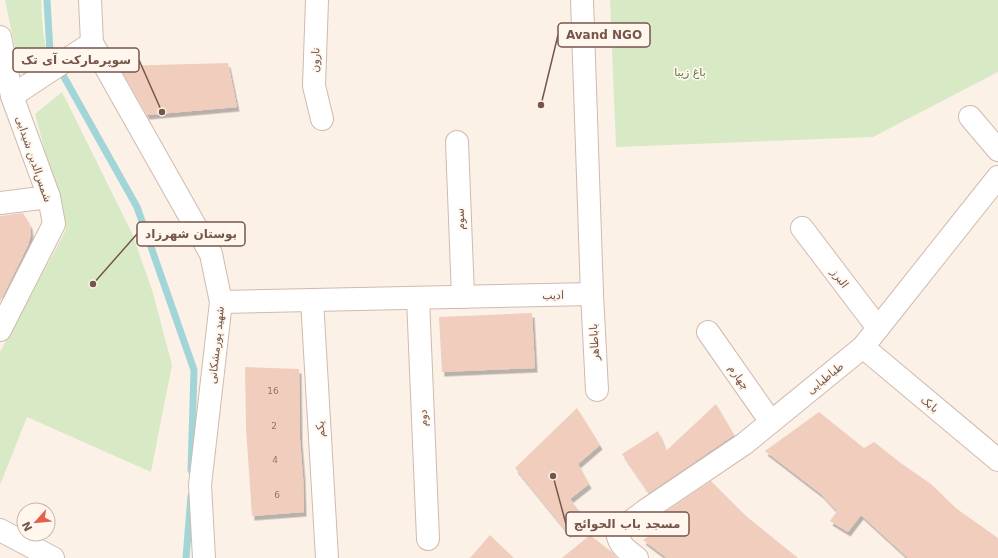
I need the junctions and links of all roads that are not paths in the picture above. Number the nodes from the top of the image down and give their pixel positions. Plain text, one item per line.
1 (90, 0) edge
2 (317, 0) edge
3 (582, 0) edge
4 (0, 37) edge
5 (92, 43) junction
6 (12, 96) junction
7 (970, 117) dead end
8 (322, 118) dead end
9 (457, 142) dead end
10 (998, 150) edge
11 (998, 177) edge
12 (49, 197) junction
13 (0, 203) edge
14 (802, 228) dead end
15 (592, 294) junction
16 (463, 297) junction
17 (418, 298) junction
18 (312, 300) junction
19 (221, 302) junction
20 (878, 328) junction
21 (0, 330) edge
22 (708, 332) dead end
23 (863, 347) junction
24 (597, 390) dead end
25 (771, 422) junction
26 (998, 460) edge
27 (0, 530) edge
28 (428, 539) dead end
29 (52, 558) edge
30 (204, 558) edge
31 (327, 558) edge
32 (637, 558) edge

1 - 5 street
2 - 8 street, نارون
3 - 15 street
4 - 6 street, شمس‌الدین شیدایی
5 - 6 street
5 - 19 street, شهید پورمشکانی
6 - 12 street, شمس‌الدین شیدایی
7 - 10 street
9 - 16 street, سوم
11 - 20 street, طباطبایی
12 - 13 street
12 - 21 street, شمس‌الدین شیدایی
14 - 20 street, البرز
15 - 16 street, ادیب
15 - 24 street, باباطاهر
16 - 17 street, ادیب
17 - 18 street, ادیب
17 - 28 street, دوم
18 - 19 street, ادیب
18 - 31 street, یکم
19 - 30 street, شهید پورمشکانی
20 - 23 street, طباطبایی
22 - 25 street, چهارم
23 - 25 street, طباطبایی
23 - 26 street, بابک
25 - 32 street, طباطبایی
27 - 29 street

